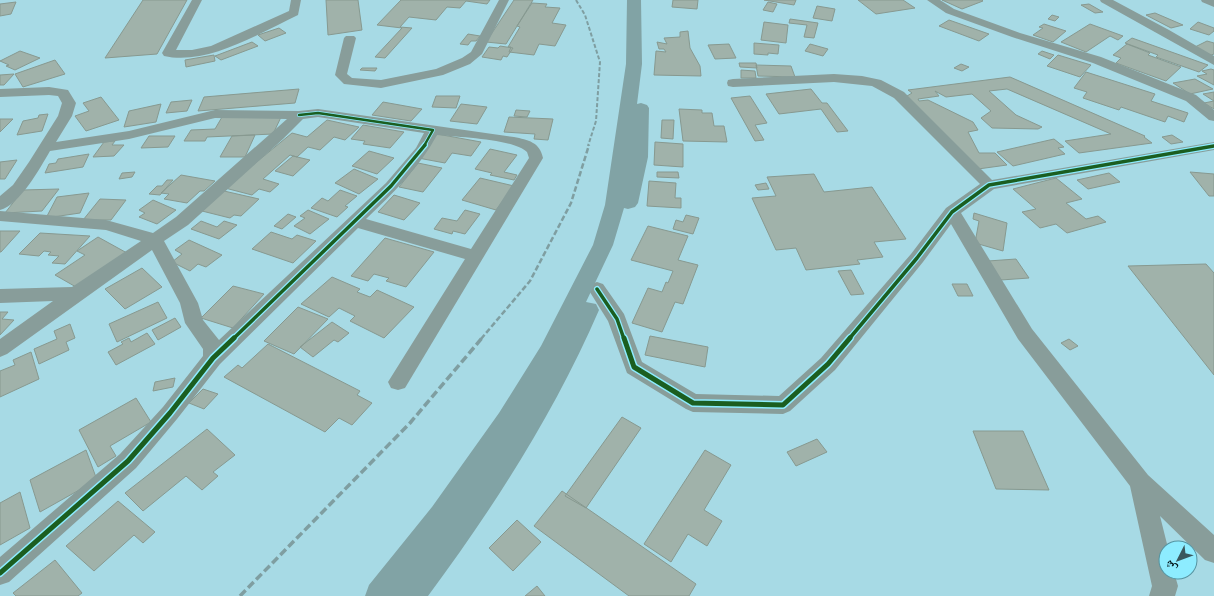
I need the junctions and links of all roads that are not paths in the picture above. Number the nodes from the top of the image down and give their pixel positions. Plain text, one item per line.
1 (197, 0) edge
2 (296, 0) edge
3 (504, 0) edge
4 (634, 0) edge
5 (643, 0) edge
6 (932, 0) edge
7 (1105, 0) edge
8 (1206, 0) edge
9 (1214, 4) edge
10 (350, 38) dead end
11 (1214, 61) edge
12 (733, 83) dead end
13 (0, 93) edge
14 (299, 115) junction
15 (1214, 117) edge
16 (433, 130) junction
17 (1214, 146) edge
18 (44, 148) junction
19 (989, 185) junction
20 (0, 205) edge
21 (952, 212) junction
22 (0, 216) edge
23 (354, 221) junction
24 (154, 239) junction
25 (476, 256) junction
26 (596, 289) junction
27 (76, 294) junction
28 (0, 296) edge
29 (0, 349) edge
30 (212, 358) junction
31 (398, 382) dead end
32 (1140, 482) junction
33 (1214, 551) edge
34 (0, 573) edge
35 (380, 596) edge
36 (409, 596) edge
37 (1162, 596) edge

1 - 2 street
3 - 10 street
4 - 35 highway
5 - 26 highway
6 - 15 street
7 - 11 street
8 - 9 street
12 - 19 street
13 - 18 street
14 - 16 street
14 - 18 street
14 - 24 street
16 - 23 street
16 - 25 street
17 - 19 street
18 - 20 street
19 - 21 street
21 - 26 street
21 - 32 street
22 - 24 street
23 - 25 street
23 - 30 street
24 - 27 street
24 - 30 street
25 - 31 street
26 - 36 highway
27 - 28 street
27 - 29 street
30 - 34 street
32 - 33 street
32 - 37 street

